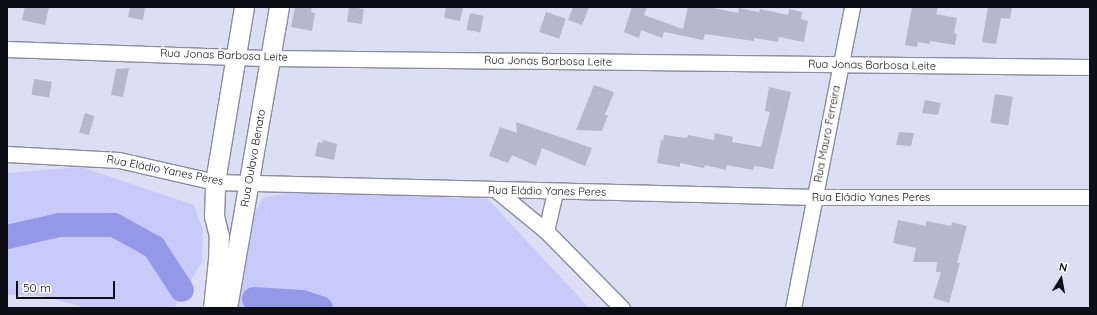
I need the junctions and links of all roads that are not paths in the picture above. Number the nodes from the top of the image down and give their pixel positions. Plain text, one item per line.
1 (244, 7) edge
2 (279, 7) edge
3 (852, 7) edge
4 (7, 49) edge
5 (237, 55) junction
6 (271, 58) junction
7 (841, 65) junction
8 (1090, 67) edge
9 (7, 154) edge
10 (215, 182) junction
11 (249, 183) junction
12 (496, 190) junction
13 (555, 192) junction
14 (815, 197) junction
15 (1090, 197) edge
16 (546, 231) junction
17 (213, 308) edge
18 (227, 308) edge
19 (622, 308) edge
20 (793, 308) edge

1 - 5 street
2 - 6 street, Rua Oulavo Benato
3 - 7 street, Rua Mauro Ferreira
4 - 5 street, Rua Jonas Barbosa Leite
5 - 6 street, Rua Jonas Barbosa Leite
5 - 10 street
6 - 7 street, Rua Jonas Barbosa Leite
6 - 11 street, Rua Oulavo Benato
7 - 8 street, Rua Jonas Barbosa Leite
7 - 14 street, Rua Mauro Ferreira
9 - 10 street, Rua Eládio Yanes Peres
10 - 11 street, Rua Eládio Yanes Peres
10 - 17 street
11 - 12 street, Rua Eládio Yanes Peres
11 - 18 street, Rua Oulavo Benato
12 - 13 street, Rua Eládio Yanes Peres
12 - 16 street
13 - 14 street, Rua Eládio Yanes Peres
13 - 16 street
14 - 15 street, Rua Eládio Yanes Peres
14 - 20 street, Rua Mauro Ferreira
16 - 19 street

